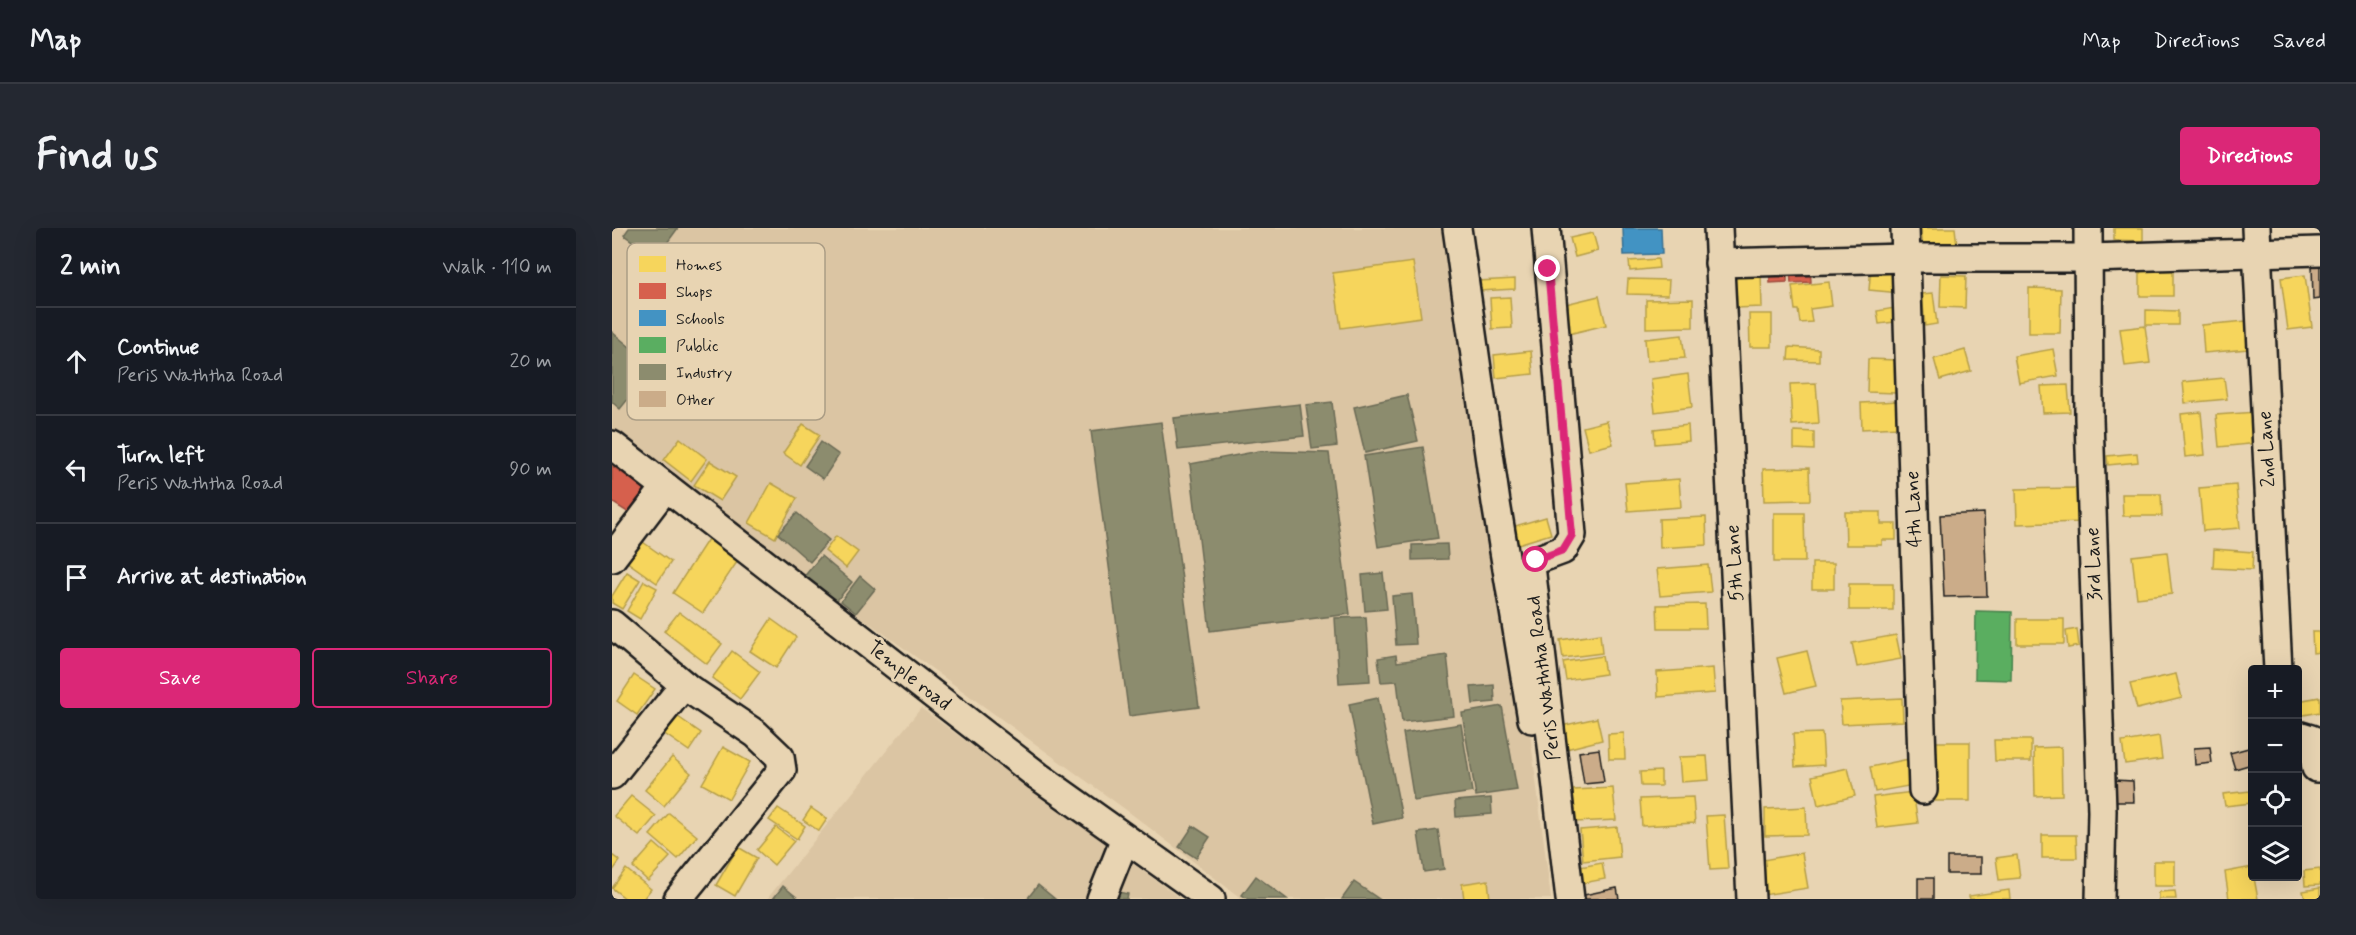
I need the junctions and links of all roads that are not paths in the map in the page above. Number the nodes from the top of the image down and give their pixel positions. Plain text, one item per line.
1 (1457, 228) edge
2 (1546, 228) edge
3 (1718, 228) edge
4 (1905, 228) edge
5 (2088, 228) edge
6 (2256, 240) edge
7 (2320, 250) edge
8 (1906, 258) junction
9 (2089, 258) junction
10 (1719, 263) junction
11 (612, 445) edge
12 (666, 487) junction
13 (612, 558) edge
14 (612, 624) edge
15 (2278, 665) edge
16 (684, 684) junction
17 (2302, 736) edge
18 (2320, 768) edge
19 (612, 776) edge
20 (1923, 790) dead end
21 (1125, 839) junction
22 (678, 899) edge
23 (1101, 899) edge
24 (1211, 899) edge
25 (1557, 899) edge
26 (1570, 899) edge
27 (1751, 899) edge
28 (2100, 899) edge

1 - 25 street
2 - 26 street, Peris Waththa Road
3 - 10 street, 5th Lane
4 - 8 street, 4th Lane
5 - 9 street, 3rd Lane
6 - 7 street
6 - 9 street
6 - 15 street, 2nd Lane
8 - 9 street
8 - 10 street
8 - 20 street, 4th Lane
9 - 28 street, 3rd Lane
10 - 27 street, 5th Lane
11 - 12 street, Temple road
12 - 13 street
12 - 21 street, Temple road
14 - 16 street
16 - 19 street
16 - 22 street
17 - 18 street
21 - 23 street
21 - 24 street, Temple road

